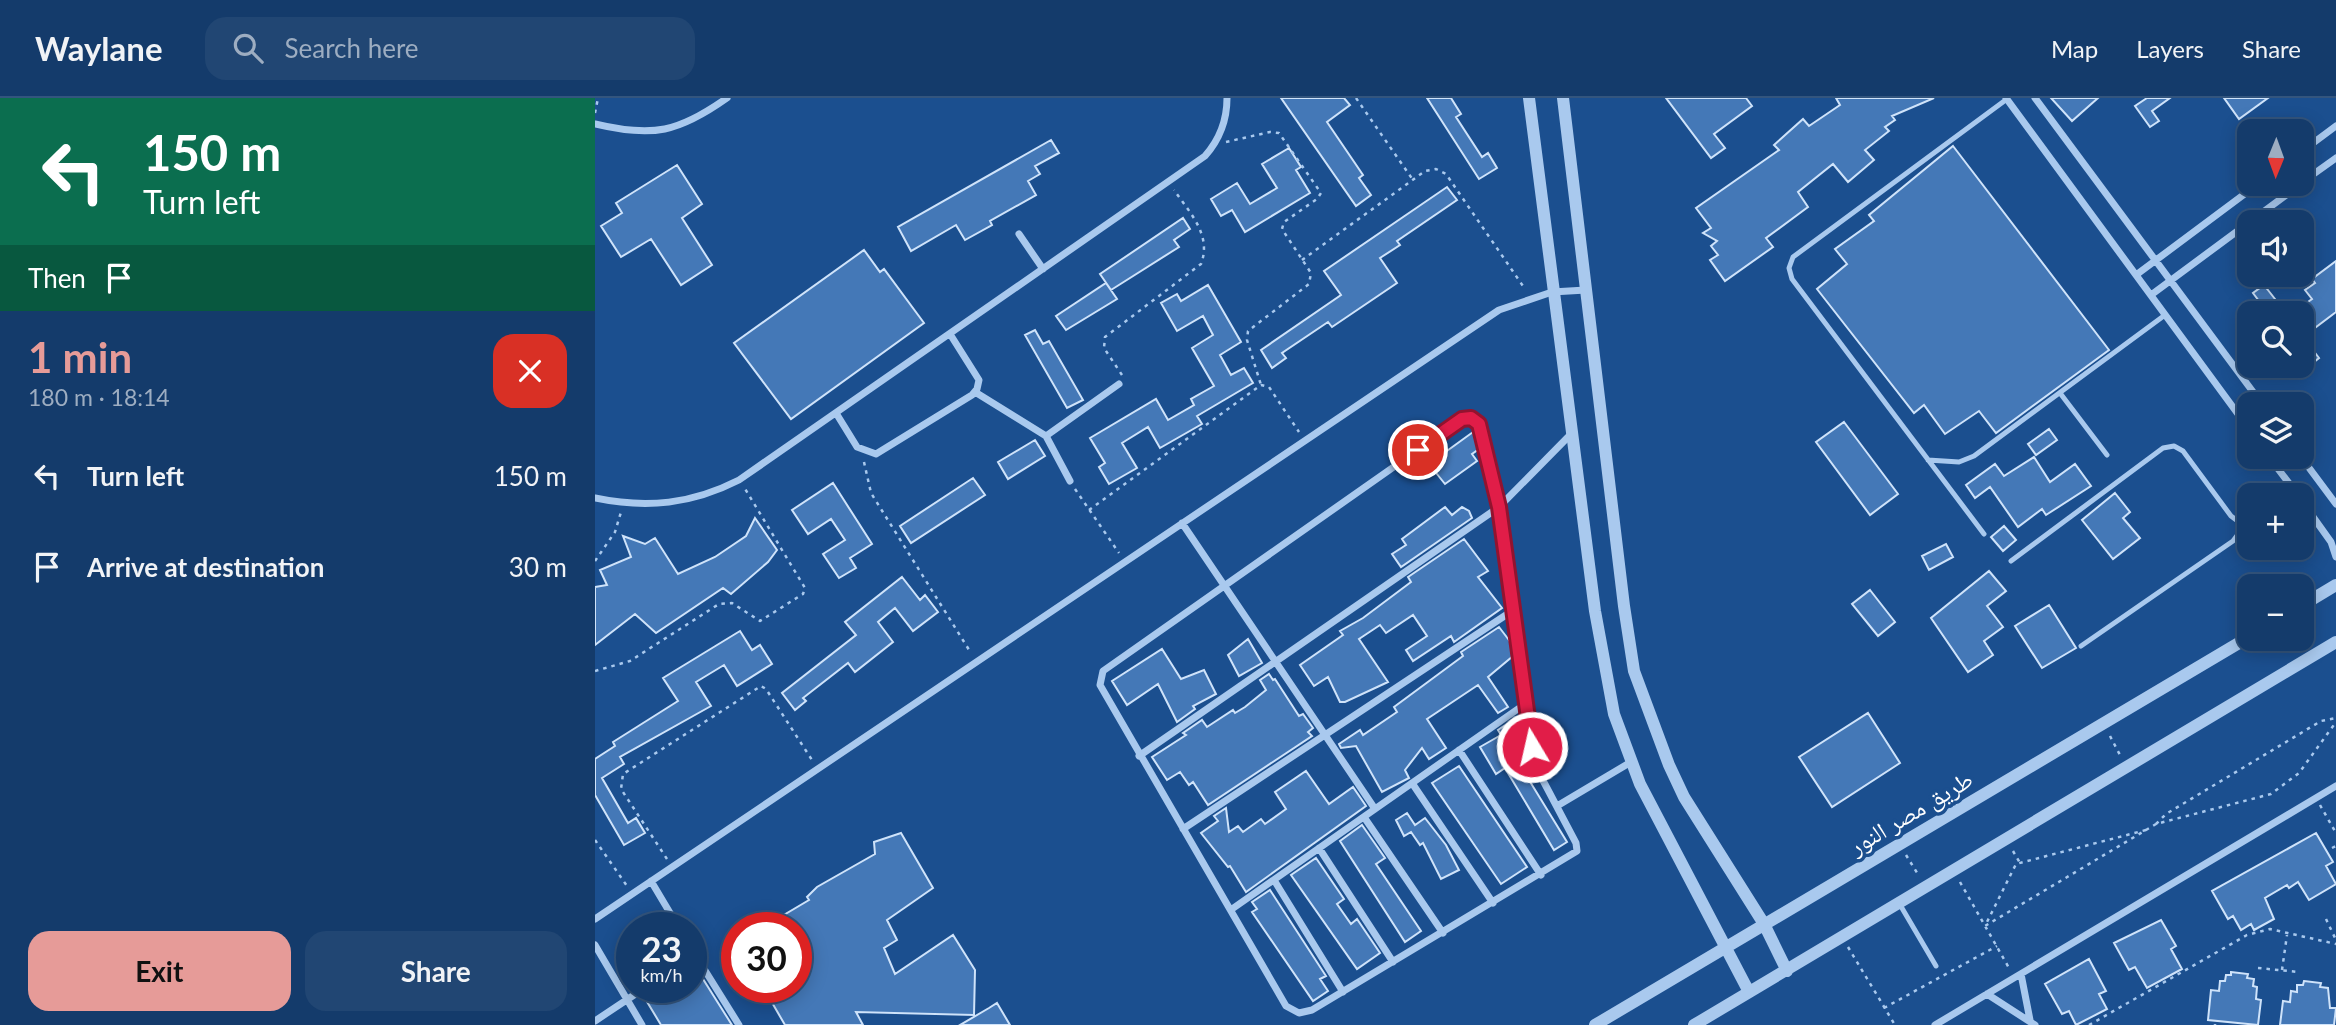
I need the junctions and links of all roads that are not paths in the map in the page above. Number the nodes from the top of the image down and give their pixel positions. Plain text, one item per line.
1 (727, 98) edge
2 (1227, 98) edge
3 (1529, 98) edge
4 (1563, 98) edge
5 (2035, 98) edge
6 (2006, 99) edge
7 (595, 124) edge
8 (2336, 126) edge
9 (2314, 142) edge
10 (2336, 159) edge
11 (2314, 174) edge
12 (2242, 196) edge
13 (2283, 196) edge
14 (1019, 234) dead end
15 (2155, 260) junction
16 (1043, 269) junction
17 (2136, 275) junction
18 (2170, 280) junction
19 (1586, 289) junction
20 (1552, 292) junction
21 (2151, 295) junction
22 (2165, 315) junction
23 (950, 334) junction
24 (1119, 384) road end
25 (975, 392) junction
26 (2253, 392) edge
27 (2060, 393) junction
28 (835, 413) junction
29 (2237, 413) edge
30 (1571, 434) junction
31 (1046, 436) junction
32 (2106, 455) dead end
33 (1929, 460) junction
34 (2310, 469) edge
35 (1070, 481) road end
36 (595, 498) edge
37 (2336, 504) edge
38 (1499, 507) junction
39 (2314, 518) edge
40 (2237, 520) edge
41 (1182, 523) junction
42 (1984, 534) dead end
43 (2237, 536) edge
44 (2336, 557) edge
45 (2011, 561) dead end
46 (2336, 585) edge
47 (1225, 587) junction
48 (2314, 598) edge
49 (1515, 609) junction
50 (2336, 642) edge
51 (2237, 644) edge
52 (2081, 646) dead end
53 (1276, 662) junction
54 (1525, 704) junction
55 (1325, 734) junction
56 (1459, 750) junction
57 (1139, 756) junction
58 (1632, 762) junction
59 (1412, 783) junction
60 (2336, 786) edge
61 (1557, 806) junction
62 (1375, 809) junction
63 (1364, 817) junction
64 (1183, 829) junction
65 (1319, 848) junction
66 (1542, 875) junction
67 (1273, 880) junction
68 (650, 881) junction
69 (1493, 903) junction
70 (1899, 903) junction
71 (1232, 909) junction
72 (669, 912) edge
73 (595, 919) edge
74 (1764, 925) junction
75 (1443, 933) junction
76 (595, 945) edge
77 (1725, 948) junction
78 (1393, 962) junction
79 (1936, 966) dead end
80 (1787, 971) junction
81 (2018, 975) junction
82 (707, 977) edge
83 (616, 980) edge
84 (1343, 992) junction
85 (1749, 992) junction
86 (1987, 994) junction
87 (621, 1003) edge
88 (629, 1003) edge
89 (595, 1021) edge
90 (2032, 1023) edge
91 (642, 1025) edge
92 (739, 1025) edge
93 (1595, 1025) edge
94 (1694, 1025) edge
95 (1935, 1025) edge

1 - 7 street
2 - 16 street
3 - 20 street
4 - 19 street
5 - 15 street
6 - 17 street
6 - 33 lane
8 - 9 street
10 - 11 street
12 - 15 street
13 - 18 street
14 - 16 street
15 - 17 street
15 - 18 street
16 - 23 street
17 - 21 street
18 - 21 street
18 - 26 street
19 - 20 street
19 - 74 street
20 - 30 street
20 - 41 street
21 - 22 street
22 - 27 lane
22 - 29 street
23 - 25 street
23 - 28 street
24 - 31 street
25 - 28 street
25 - 31 street
27 - 32 lane
27 - 33 lane
28 - 36 street
30 - 38 street
30 - 58 street
31 - 35 street
33 - 42 lane
34 - 37 street
38 - 47 street
38 - 49 street
38 - 53 street
39 - 44 street
40 - 45 lane
41 - 47 street
41 - 68 street
43 - 52 lane
46 - 48 street
47 - 53 street
47 - 57 street
49 - 54 street
49 - 55 street
50 - 70 street
51 - 74 street, طريق مصر النور
53 - 55 street
53 - 57 street
54 - 56 street
54 - 61 street
55 - 62 street
55 - 64 street
56 - 59 street
56 - 66 street
57 - 64 street
58 - 61 street
58 - 77 street
59 - 62 street
59 - 69 street
60 - 81 street
61 - 66 street
62 - 63 street
63 - 65 street
63 - 75 street
64 - 71 street
65 - 67 street
65 - 78 street
66 - 69 street
67 - 71 street
67 - 84 street
68 - 72 street
68 - 73 street
69 - 75 street
70 - 79 lane
70 - 80 street
71 - 84 street
74 - 77 street, طريق مصر النور
74 - 80 street
75 - 78 street
76 - 83 street
77 - 85 street
77 - 93 street, طريق مصر النور
78 - 84 street
80 - 85 street
81 - 86 street
81 - 90 street
82 - 92 street
85 - 94 street
86 - 90 street
86 - 95 street
87 - 89 street
88 - 91 street

